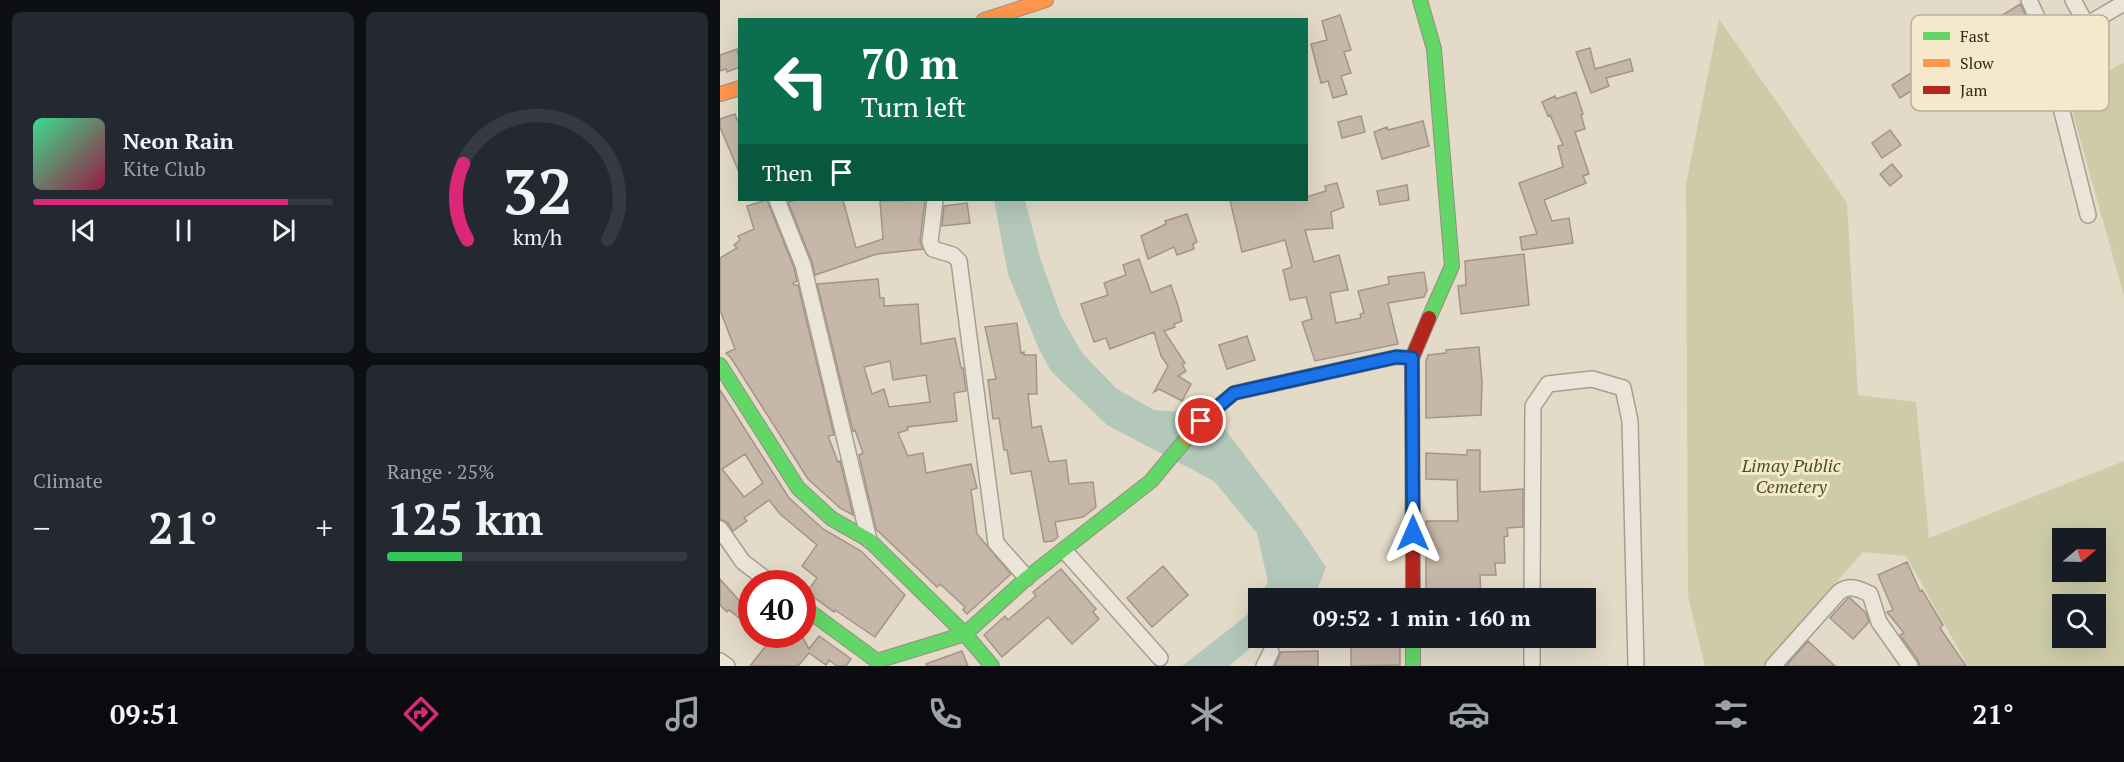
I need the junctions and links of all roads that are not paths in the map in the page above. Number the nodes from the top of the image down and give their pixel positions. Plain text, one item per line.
1 (1046, 0) edge
2 (1420, 0) edge
3 (2029, 0) edge
4 (2073, 0) edge
5 (2124, 3) edge
6 (2036, 15) edge
7 (2081, 15) edge
8 (2103, 15) edge
9 (990, 18) edge
10 (2062, 111) edge
11 (777, 201) edge
12 (935, 201) edge
13 (2088, 215) dead end
14 (1412, 358) junction
15 (720, 365) edge
16 (720, 529) edge
17 (869, 540) junction
18 (1064, 550) junction
19 (754, 570) edge
20 (1027, 578) junction
21 (1413, 588) edge
22 (1532, 588) edge
23 (816, 616) edge
24 (965, 634) junction
25 (1413, 648) edge
26 (1532, 648) edge
27 (1160, 658) dead end
28 (720, 661) edge
29 (877, 661) junction
30 (727, 666) edge
31 (860, 666) edge
32 (992, 666) edge
33 (1413, 666) edge
34 (1532, 666) edge
35 (1636, 666) edge
36 (1773, 666) edge
37 (1910, 666) edge

1 - 9 street
2 - 14 street
3 - 6 street
4 - 7 street
5 - 8 street
10 - 13 street
11 - 17 street
12 - 20 street
14 - 18 street
14 - 21 street
15 - 17 street
16 - 19 street
17 - 24 street
18 - 20 street
18 - 27 street
20 - 24 street
22 - 35 street
23 - 29 street
24 - 29 street
24 - 32 street
25 - 33 street
26 - 34 street
28 - 30 street
29 - 31 street
36 - 37 street

